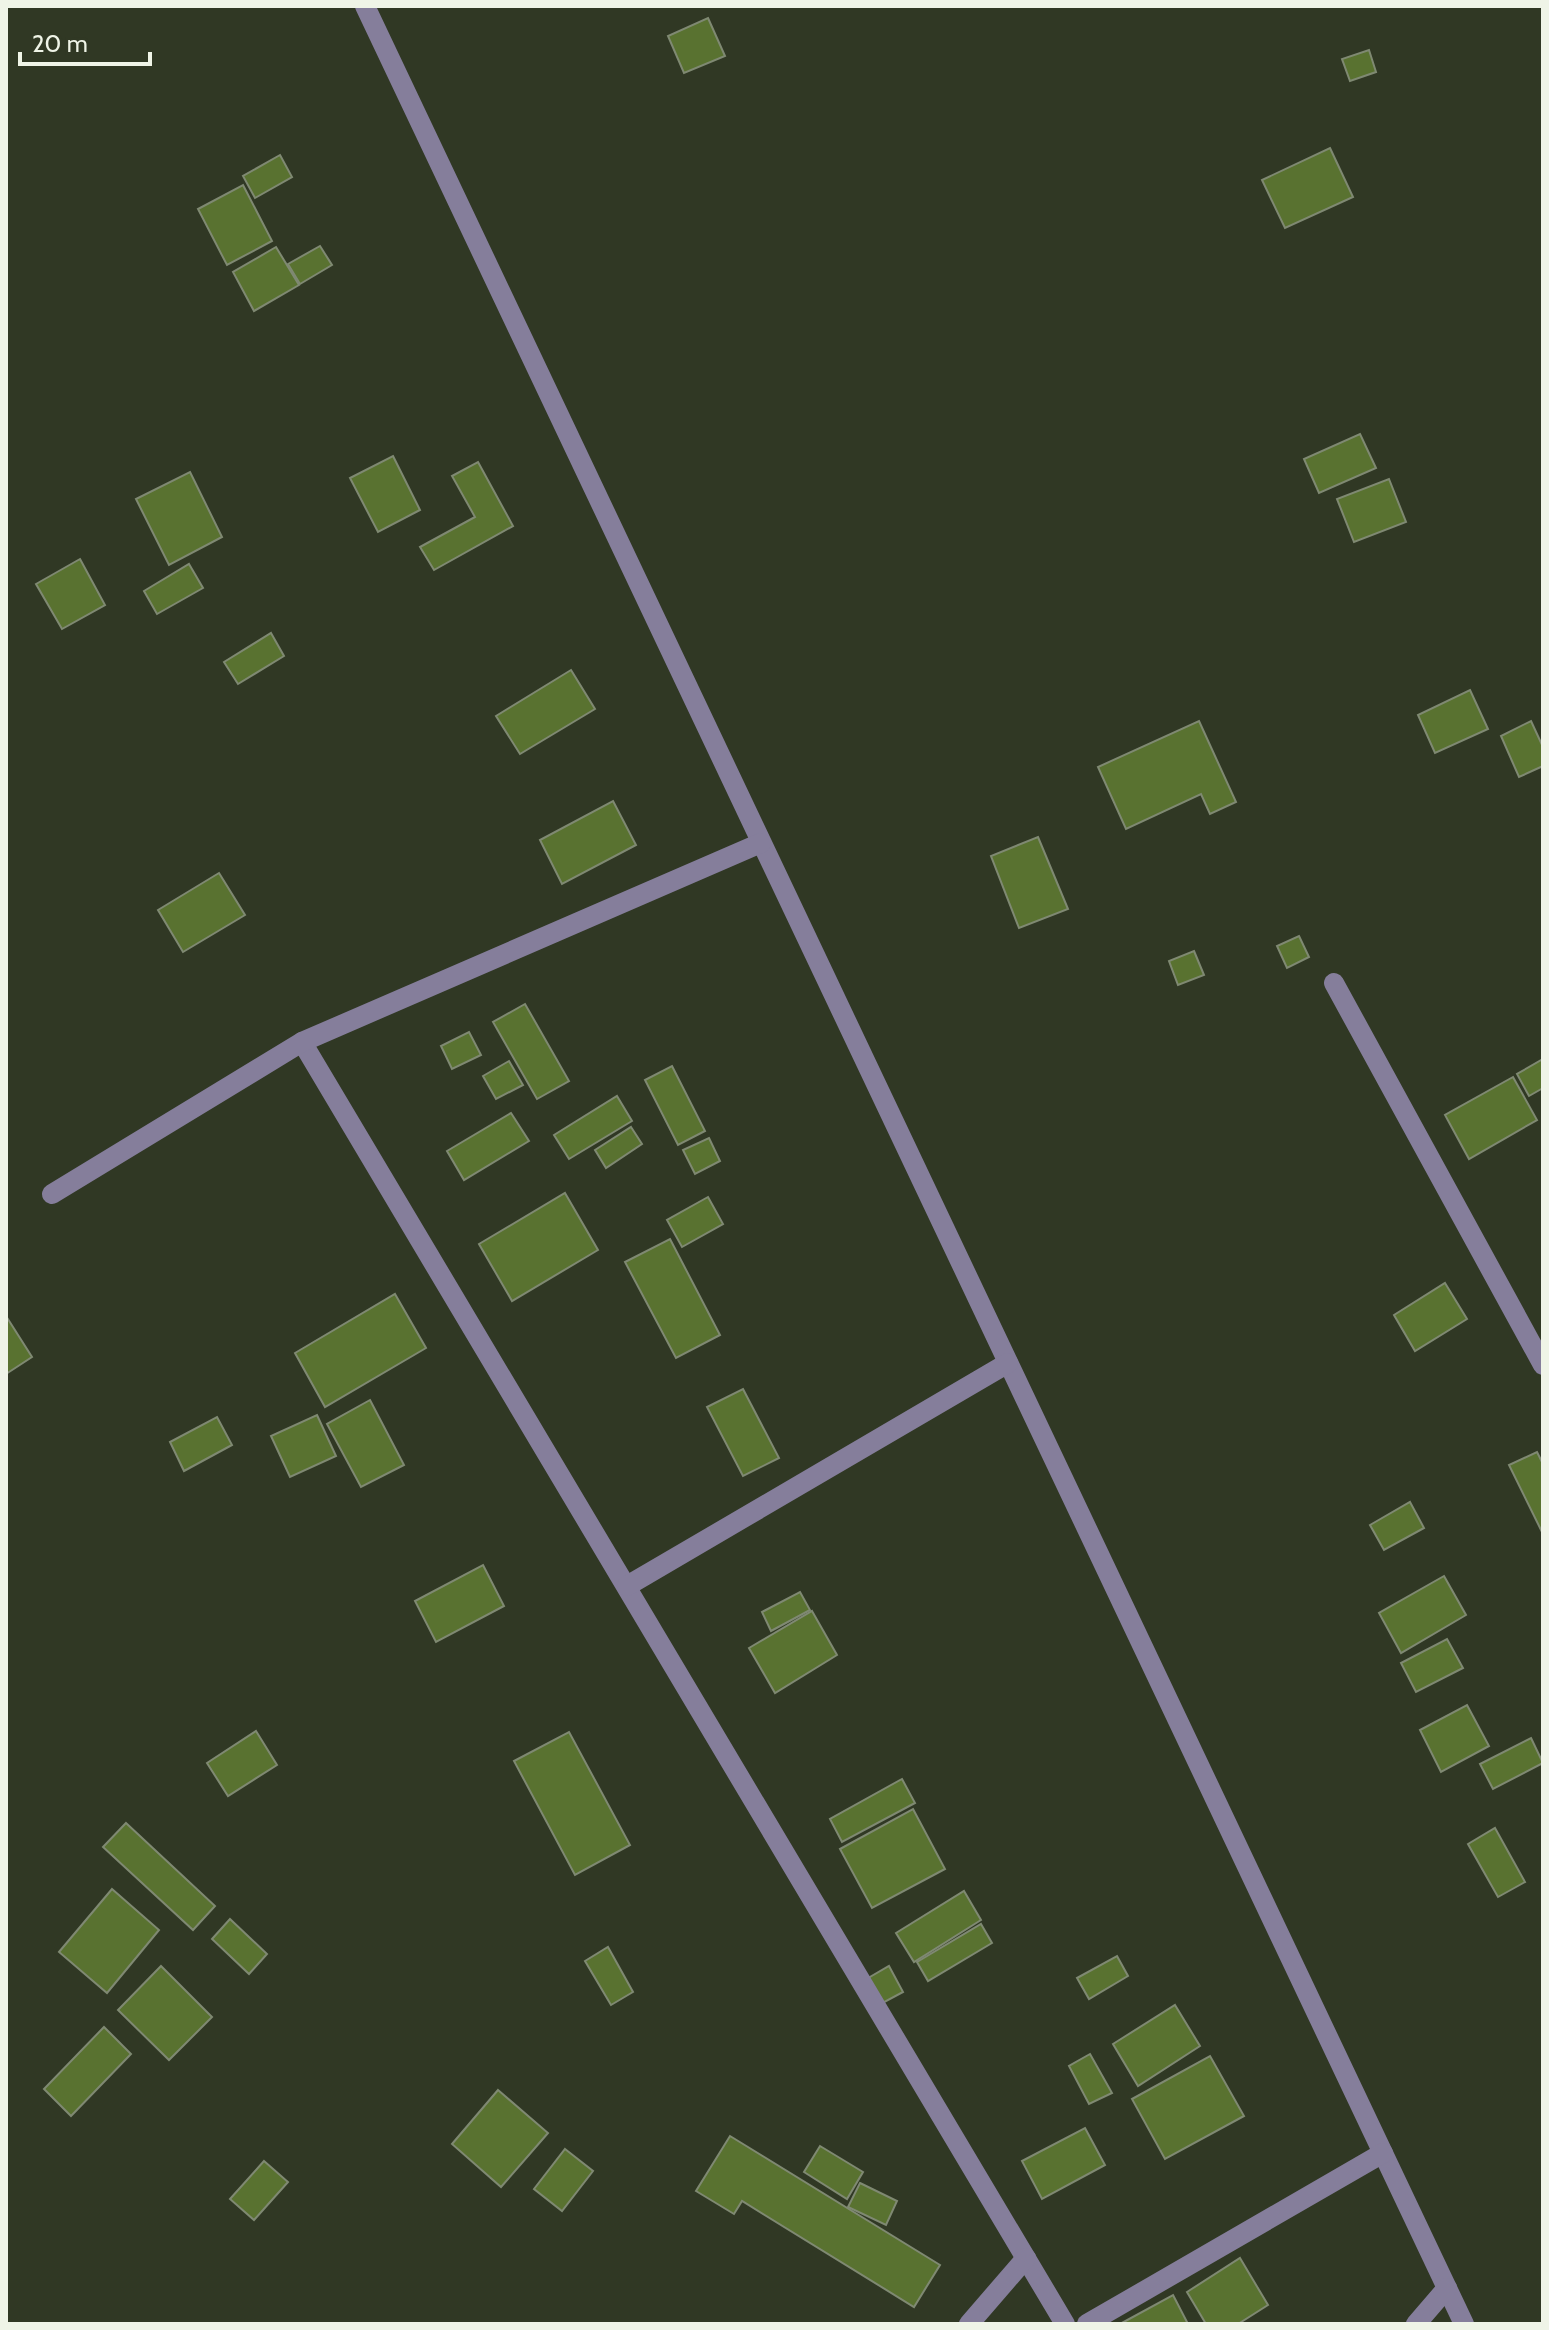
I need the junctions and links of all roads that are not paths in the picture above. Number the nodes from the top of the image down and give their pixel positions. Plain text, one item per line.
1 (365, 6) edge
2 (761, 843) junction
3 (1334, 983) dead end
4 (302, 1042) junction
5 (52, 1194) dead end
6 (1008, 1363) junction
7 (1543, 1365) edge
8 (627, 1586) junction
9 (1383, 2153) junction
10 (1026, 2258) junction
11 (1447, 2288) junction
12 (969, 2324) edge
13 (1065, 2324) edge
14 (1087, 2324) edge
15 (1416, 2324) edge
16 (1464, 2324) edge

1 - 2 street
2 - 4 street
2 - 6 street
3 - 7 street
4 - 5 street
4 - 8 street
6 - 8 street
6 - 9 street
8 - 10 street
9 - 11 street
9 - 14 street
10 - 12 street
10 - 13 street
11 - 15 street
11 - 16 street

